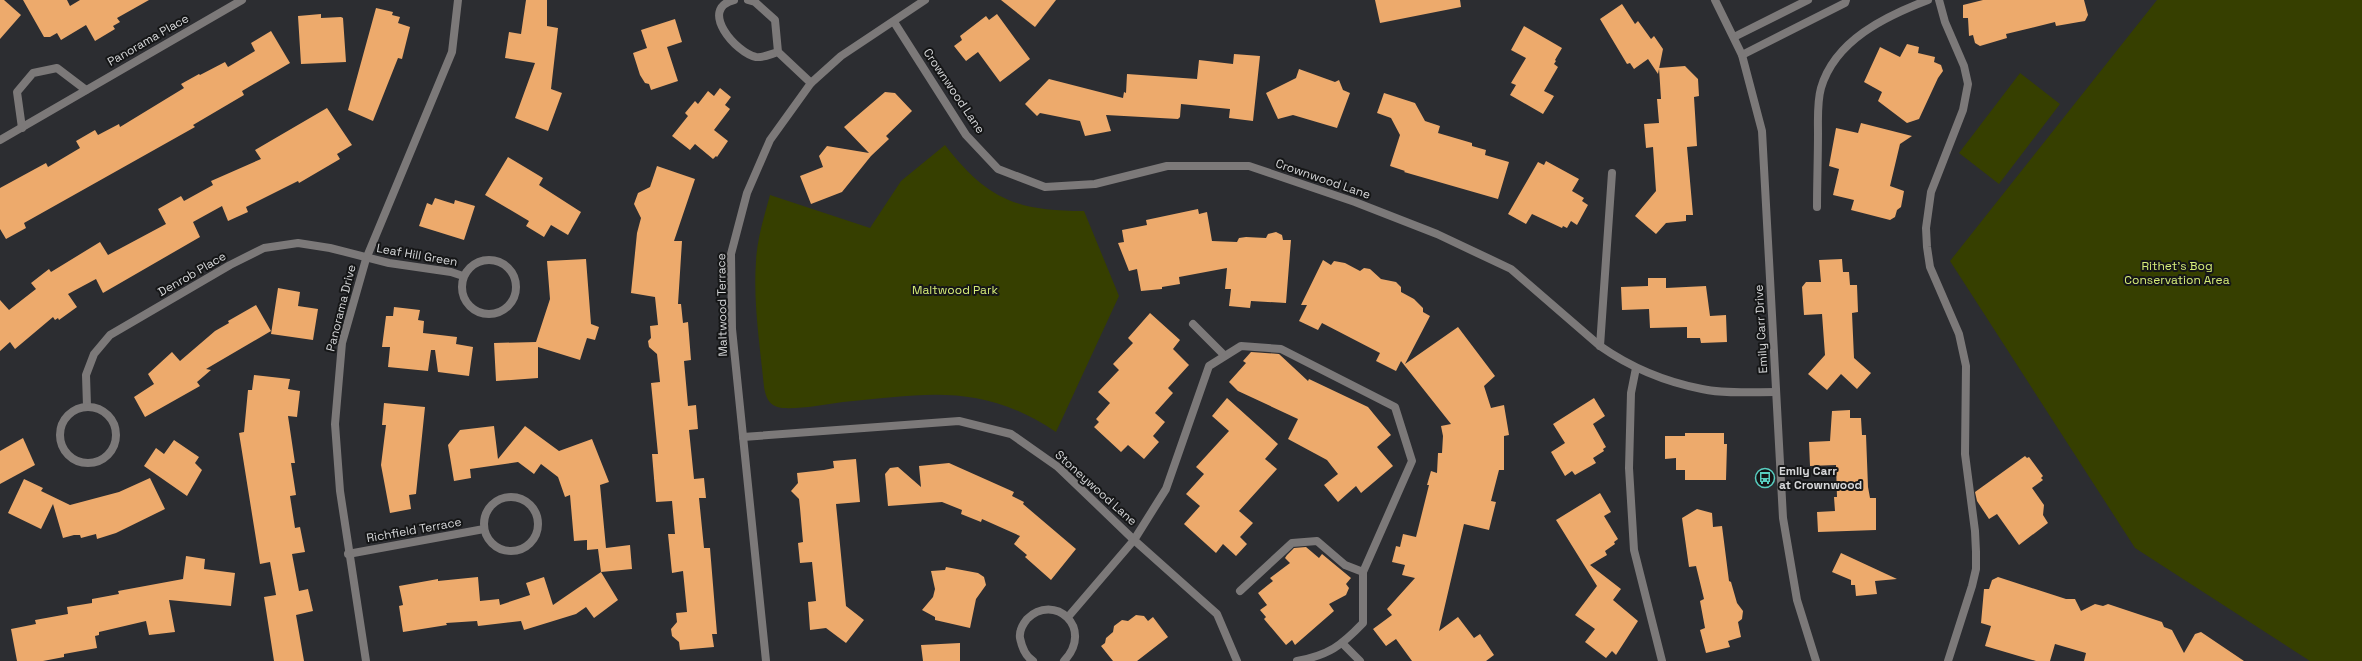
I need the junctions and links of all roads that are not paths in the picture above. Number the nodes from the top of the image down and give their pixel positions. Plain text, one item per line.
1 (242, 0) edge
2 (458, 0) edge
3 (734, 0) edge
4 (748, 0) edge
5 (924, 0) edge
6 (1715, 0) edge
7 (1808, 0) edge
8 (1846, 0) edge
9 (1928, 0) edge
10 (1939, 0) edge
11 (894, 22) junction
12 (1734, 38) junction
13 (778, 52) junction
14 (1742, 55) junction
15 (811, 83) junction
16 (86, 90) junction
17 (22, 128) junction
18 (0, 140) edge
19 (1612, 173) dead end
20 (1817, 206) dead end
21 (366, 259) junction
22 (463, 276) junction
23 (1193, 324) dead end
24 (1600, 346) junction
25 (1224, 355) junction
26 (1636, 368) junction
27 (1776, 392) junction
28 (87, 406) junction
29 (743, 437) junction
30 (484, 529) junction
31 (1134, 540) junction
32 (348, 554) junction
33 (1363, 572) junction
34 (1240, 591) dead end
35 (1068, 617) junction
36 (1343, 644) junction
37 (366, 661) edge
38 (766, 661) edge
39 (1034, 661) edge
40 (1064, 661) edge
41 (1237, 661) edge
42 (1297, 661) edge
43 (1360, 661) edge
44 (1662, 661) edge
45 (1816, 661) edge
46 (1948, 661) edge

1 - 16 street, Panorama Place
2 - 21 street, Panorama Drive
3 - 13 street
4 - 13 street
5 - 11 street, Maltwood Terrace
6 - 12 street, Emily Carr Drive
7 - 12 street
8 - 14 street
9 - 20 street
10 - 46 street
11 - 15 street, Maltwood Terrace
11 - 24 street, Crownwood Lane
12 - 14 street, Emily Carr Drive
13 - 15 street
14 - 27 street, Emily Carr Drive
15 - 29 street, Maltwood Terrace
16 - 17 street, Panorama Place
16 - 17 street
17 - 18 street, Panorama Place
19 - 24 street
21 - 22 street, Leaf Hill Green
21 - 28 street, Denrob Place
21 - 32 street, Panorama Drive
22 - 22 street, Leaf Hill Green
23 - 25 street
24 - 26 street, Crownwood Lane
25 - 31 street
25 - 33 street
26 - 27 street, Crownwood Lane
26 - 44 street
27 - 45 street, Emily Carr Drive
28 - 28 street
29 - 31 street, Stoneywood Lane
29 - 38 street, Maltwood Terrace
30 - 30 street
30 - 32 street, Richfield Terrace
31 - 35 street
31 - 41 street, Stoneywood Lane
32 - 37 street, Panorama Drive
33 - 34 street
33 - 36 street
35 - 39 street
35 - 40 street
36 - 42 street
36 - 43 street

